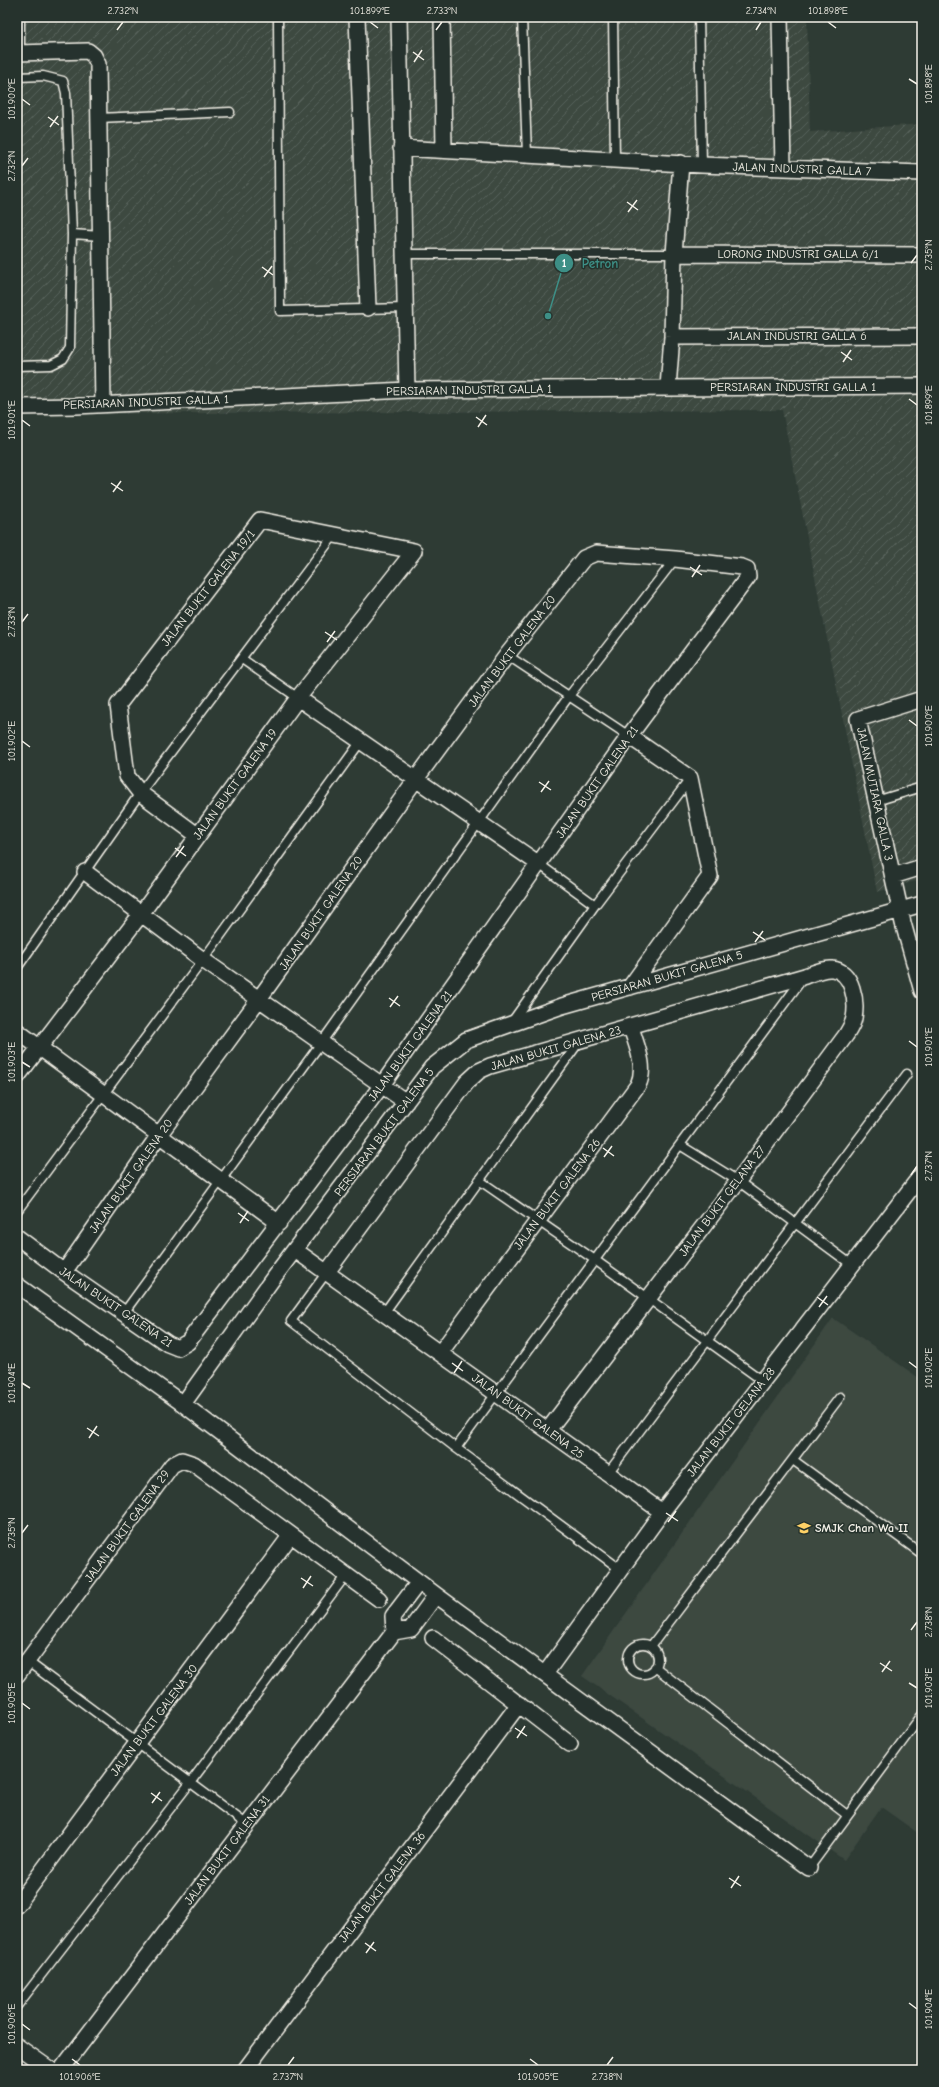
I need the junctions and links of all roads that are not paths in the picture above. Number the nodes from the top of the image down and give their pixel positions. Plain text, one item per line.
1 (20, 17) edge
2 (278, 17) edge
3 (357, 17) edge
4 (399, 17) edge
5 (442, 17) edge
6 (522, 17) edge
7 (613, 17) edge
8 (699, 17) edge
9 (780, 17) edge
10 (18, 53) edge
11 (17, 77) edge
12 (230, 112) dead end
13 (99, 118) junction
14 (401, 148) junction
15 (444, 150) junction
16 (527, 155) junction
17 (615, 160) junction
18 (682, 163) junction
19 (702, 165) junction
20 (783, 168) junction
21 (922, 173) edge
22 (72, 234) junction
23 (101, 236) junction
24 (404, 254) junction
25 (674, 254) junction
26 (922, 255) edge
27 (368, 308) junction
28 (406, 308) junction
29 (922, 336) edge
30 (672, 337) junction
31 (17, 366) edge
32 (922, 386) edge
33 (668, 387) junction
34 (407, 390) junction
35 (104, 405) junction
36 (17, 407) edge
37 (334, 535) junction
38 (414, 551) joint
39 (675, 559) junction
40 (507, 655) junction
41 (242, 659) junction
42 (569, 696) junction
43 (298, 698) junction
44 (922, 699) edge
45 (630, 736) junction
46 (361, 741) junction
47 (690, 778) junction
48 (416, 779) junction
49 (922, 787) edge
50 (140, 793) junction
51 (876, 801) junction
52 (480, 823) junction
53 (197, 835) junction
54 (539, 864) junction
55 (922, 867) edge
56 (86, 872) junction
57 (893, 876) junction
58 (922, 904) edge
59 (595, 905) junction
60 (901, 911) junction
61 (141, 914) junction
62 (917, 953) edge
63 (203, 960) junction
64 (17, 968) edge
65 (830, 969) joint
66 (805, 976) junction
67 (630, 987) junction
68 (922, 991) edge
69 (259, 999) junction
70 (510, 1025) junction
71 (631, 1026) junction
72 (17, 1032) edge
73 (580, 1040) junction
74 (321, 1043) junction
75 (40, 1047) junction
76 (907, 1074) dead end
77 (17, 1077) edge
78 (382, 1085) junction
79 (103, 1095) junction
80 (406, 1102) junction
81 (159, 1135) junction
82 (680, 1145) junction
83 (922, 1174) edge
84 (220, 1180) junction
85 (479, 1180) junction
86 (738, 1181) junction
87 (17, 1211) edge
88 (538, 1220) junction
89 (279, 1223) junction
90 (796, 1223) junction
91 (17, 1237) edge
92 (295, 1250) junction
93 (595, 1260) junction
94 (852, 1265) junction
95 (64, 1272) junction
96 (327, 1272) junction
97 (17, 1285) edge
98 (649, 1298) junction
99 (384, 1313) junction
100 (123, 1314) junction
101 (708, 1341) junction
102 (440, 1353) junction
103 (763, 1381) junction
104 (496, 1393) junction
105 (840, 1397) dead end
106 (184, 1404) junction
107 (548, 1430) junction
108 (456, 1448) junction
109 (793, 1460) junction
110 (608, 1473) junction
111 (662, 1512) junction
112 (291, 1535) junction
113 (922, 1554) edge
114 (620, 1569) junction
115 (346, 1575) junction
116 (419, 1582) junction
117 (436, 1595) junction
118 (379, 1598) dead end
119 (394, 1632) junction
120 (433, 1638) dead end
121 (651, 1646) junction
122 (27, 1661) junction
123 (655, 1667) junction
124 (546, 1674) junction
125 (17, 1675) edge
126 (519, 1704) junction
127 (922, 1715) edge
128 (136, 1742) junction
129 (570, 1744) dead end
130 (190, 1783) junction
131 (848, 1815) junction
132 (246, 1824) junction
133 (809, 1868) joint
134 (17, 1905) edge
135 (17, 2006) edge
136 (17, 2046) edge
137 (51, 2070) edge
138 (61, 2070) edge
139 (245, 2070) edge

1 - 10 lane
2 - 27 lane
3 - 27 street
4 - 14 street
5 - 15 street
6 - 16 lane
7 - 17 lane
8 - 19 lane
9 - 20 street
10 - 13 street
11 - 22 lane
12 - 13 lane
13 - 23 street
14 - 15 street, JALAN INDUSTRI GALLA 7
14 - 24 street
15 - 16 street, JALAN INDUSTRI GALLA 7
16 - 17 street, JALAN INDUSTRI GALLA 7
17 - 18 street, JALAN INDUSTRI GALLA 7
18 - 19 street, JALAN INDUSTRI GALLA 7
18 - 25 street
19 - 20 street, JALAN INDUSTRI GALLA 7
20 - 21 street, JALAN INDUSTRI GALLA 7
22 - 23 lane
22 - 31 lane
23 - 35 street
24 - 25 lane
24 - 28 street
25 - 26 street, LORONG INDUSTRI GALLA 6/1
25 - 30 street
27 - 28 lane
28 - 34 street
29 - 30 street, JALAN INDUSTRI GALLA 6
30 - 33 street
32 - 33 street, PERSIARAN INDUSTRI GALLA 1
33 - 34 street, PERSIARAN INDUSTRI GALLA 1
34 - 35 street, PERSIARAN INDUSTRI GALLA 1
35 - 36 street, PERSIARAN INDUSTRI GALLA 1
37 - 38 street, JALAN BUKIT GALENA 19/1
37 - 41 lane
37 - 50 street, JALAN BUKIT GALENA 19/1
38 - 43 street, JALAN BUKIT GALENA 19
39 - 40 street, JALAN BUKIT GALENA 20
39 - 42 lane
39 - 45 street, JALAN BUKIT GALENA 21
40 - 42 lane
40 - 48 street, JALAN BUKIT GALENA 20
41 - 43 lane
41 - 50 lane
42 - 45 lane
42 - 52 lane
43 - 46 street
43 - 53 street, JALAN BUKIT GALENA 19
44 - 51 street, JALAN MUTIARA GALLA 3
45 - 47 street
45 - 54 street, JALAN BUKIT GALENA 21
46 - 48 street
46 - 63 lane
47 - 59 lane
47 - 67 street
48 - 52 street
48 - 69 street, JALAN BUKIT GALENA 20
49 - 51 lane
50 - 53 street
50 - 56 lane
51 - 57 street, JALAN MUTIARA GALLA 3
52 - 54 street
52 - 74 lane
53 - 61 street, JALAN BUKIT GALENA 19
54 - 59 lane
54 - 78 street, JALAN BUKIT GALENA 21
55 - 57 street
56 - 61 street
56 - 64 lane
57 - 60 street, JALAN MUTIARA GALLA 3
58 - 60 street, PERSIARAN BUKIT GALENA 5
59 - 70 lane
60 - 62 street, JALAN MUTIARA GALLA 3
60 - 67 street, PERSIARAN BUKIT GALENA 5
61 - 63 street
61 - 75 street, JALAN BUKIT GALENA 19
62 - 68 street, JALAN MUTIARA GALLA 3
63 - 69 street
63 - 79 lane
65 - 66 street, JALAN BUKIT GALENA 23
65 - 86 street, JALAN BUKIT GELANA 27
66 - 71 street, JALAN BUKIT GALENA 23
66 - 82 lane
67 - 70 street, PERSIARAN BUKIT GALENA 5
69 - 74 street
69 - 81 street, JALAN BUKIT GALENA 20
70 - 80 street, PERSIARAN BUKIT GALENA 5
71 - 73 street, JALAN BUKIT GALENA 23
71 - 88 street, JALAN BUKIT GALENA 26
72 - 75 street
73 - 85 lane
73 - 96 street, JALAN BUKIT GALENA 23
74 - 78 street
74 - 84 lane
75 - 77 street, JALAN BUKIT GALENA 19
75 - 79 street
76 - 90 lane
78 - 80 street
78 - 89 street, JALAN BUKIT GALENA 21
79 - 81 street
79 - 87 lane
80 - 92 street, PERSIARAN BUKIT GALENA 5
81 - 84 street
81 - 95 street, JALAN BUKIT GALENA 20
82 - 86 lane
82 - 93 lane
83 - 94 street, JALAN BUKIT GELANA 28
84 - 89 street
84 - 100 lane
85 - 88 lane
85 - 99 lane
86 - 90 lane
86 - 98 street, JALAN BUKIT GELANA 27
88 - 93 lane
88 - 102 street, JALAN BUKIT GALENA 26
89 - 100 street, JALAN BUKIT GALENA 21
90 - 94 lane
90 - 101 lane
91 - 95 street, JALAN BUKIT GALENA 21
92 - 96 street, JALAN BUKIT GALENA 25
92 - 106 street, PERSIARAN BUKIT GALENA 5
93 - 98 lane
93 - 104 lane
94 - 103 street, JALAN BUKIT GELANA 28
95 - 100 street, JALAN BUKIT GALENA 21
96 - 99 street, JALAN BUKIT GALENA 25
96 - 108 lane
97 - 106 street
98 - 101 lane
98 - 107 street, JALAN BUKIT GELANA 27
99 - 102 street, JALAN BUKIT GALENA 25
101 - 103 lane
101 - 110 lane
102 - 104 street, JALAN BUKIT GALENA 25
103 - 111 street, JALAN BUKIT GELANA 28
104 - 107 street, JALAN BUKIT GALENA 25
104 - 108 lane
105 - 109 lane
106 - 116 street
107 - 110 street, JALAN BUKIT GALENA 25
108 - 114 lane
109 - 113 lane
109 - 121 lane
110 - 111 street, JALAN BUKIT GALENA 25
111 - 114 street, JALAN BUKIT GELANA 28
112 - 115 street, JALAN BUKIT GALENA 29
112 - 122 street, JALAN BUKIT GALENA 29
112 - 128 street, JALAN BUKIT GALENA 30
114 - 124 street, JALAN BUKIT GELANA 28
115 - 118 street, JALAN BUKIT GALENA 29
115 - 130 lane
116 - 117 street
116 - 119 street
117 - 119 street
117 - 124 street
119 - 132 street, JALAN BUKIT GALENA 31
120 - 126 street
121 - 123 lane
121 - 123 lane
122 - 125 street, JALAN BUKIT GALENA 29
122 - 128 lane
123 - 131 lane
124 - 133 street
126 - 129 street
126 - 139 street, JALAN BUKIT GALENA 36
127 - 131 lane
128 - 130 lane
128 - 134 street, JALAN BUKIT GALENA 30
130 - 132 lane
130 - 135 lane
131 - 133 lane
132 - 138 street, JALAN BUKIT GALENA 31
136 - 137 street

